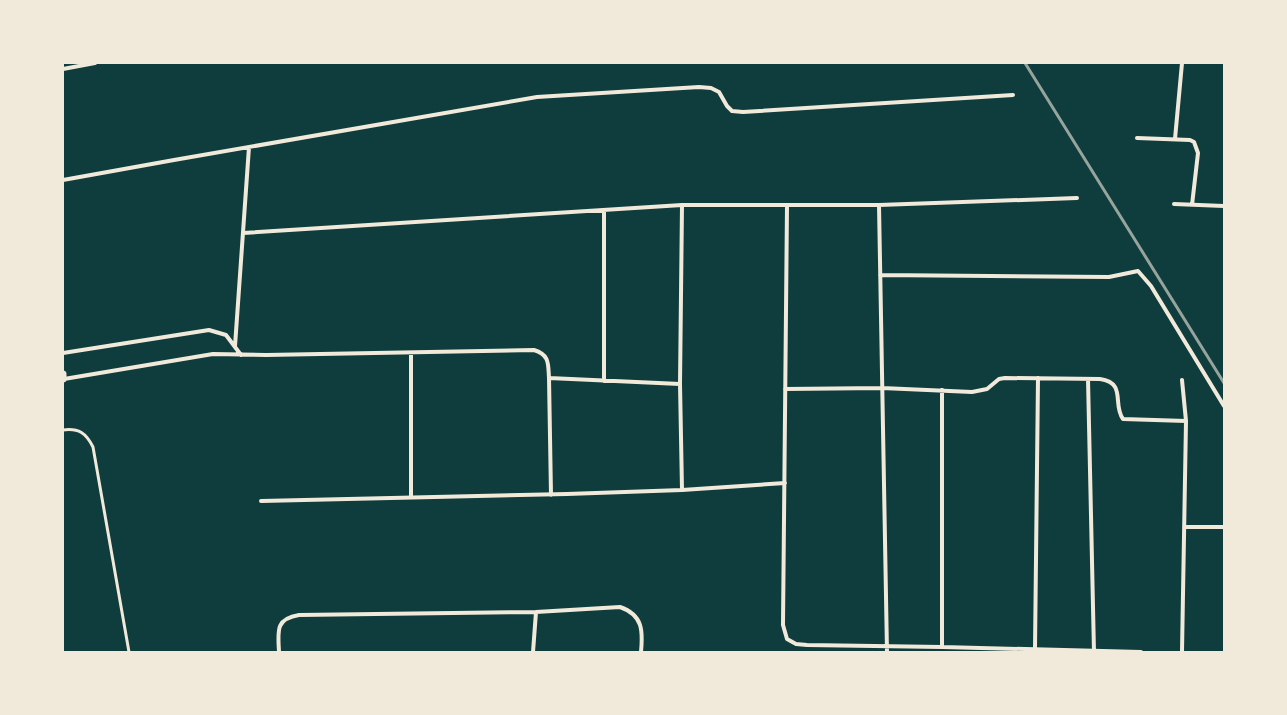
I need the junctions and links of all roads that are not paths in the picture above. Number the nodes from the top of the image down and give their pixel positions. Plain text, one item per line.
1 (95, 63) edge
2 (1182, 63) edge
3 (63, 69) edge
4 (1013, 95) dead end
5 (1137, 138) dead end
6 (1175, 139) junction
7 (249, 147) junction
8 (63, 180) edge
9 (1078, 198) dead end
10 (1174, 204) dead end
11 (879, 205) junction
12 (1192, 205) junction
13 (682, 206) junction
14 (786, 206) junction
15 (1224, 206) edge
16 (604, 210) junction
17 (243, 233) junction
18 (880, 275) junction
19 (235, 346) junction
20 (63, 353) edge
21 (411, 353) junction
22 (241, 355) junction
23 (63, 378) edge
24 (549, 378) junction
25 (1038, 378) junction
26 (1088, 379) junction
27 (1182, 380) dead end
28 (604, 381) junction
29 (680, 384) junction
30 (882, 388) junction
31 (785, 389) junction
32 (942, 390) junction
33 (1224, 406) edge
34 (1186, 421) junction
35 (63, 430) edge
36 (785, 483) junction
37 (682, 490) junction
38 (551, 495) junction
39 (411, 498) junction
40 (261, 501) dead end
41 (1184, 527) junction
42 (1224, 527) edge
43 (536, 612) junction
44 (888, 646) junction
45 (942, 647) junction
46 (1035, 649) junction
47 (1006, 650) edge
48 (1094, 651) edge
49 (128, 652) edge
50 (278, 652) edge
51 (533, 652) edge
52 (641, 652) edge
53 (887, 652) edge
54 (1141, 652) edge
55 (1182, 652) edge

1 - 3 street
2 - 6 street
4 - 7 street
5 - 6 street
6 - 12 street
7 - 8 street
7 - 17 street
9 - 11 street
10 - 12 street
11 - 14 street
11 - 18 street
12 - 15 street
13 - 14 street
13 - 16 street
13 - 29 street
14 - 31 street
16 - 17 street
16 - 28 street
17 - 19 street
18 - 30 street
18 - 33 street
19 - 20 street
19 - 22 street
21 - 22 street
21 - 24 street
21 - 39 street
22 - 23 street
24 - 28 street
24 - 38 street
25 - 26 street
25 - 32 street
25 - 46 street
26 - 34 street
26 - 48 street
27 - 34 street
28 - 29 street
29 - 37 street
30 - 31 street
30 - 32 street
30 - 44 street
31 - 36 street
32 - 45 street
34 - 41 street
35 - 49 lane
36 - 37 street
36 - 44 street
37 - 38 street
38 - 39 street
39 - 40 street
41 - 42 street
41 - 55 street
43 - 50 street
43 - 51 street
43 - 52 street
44 - 45 street
44 - 53 street
45 - 47 street
46 - 47 street
46 - 48 street
48 - 54 street

